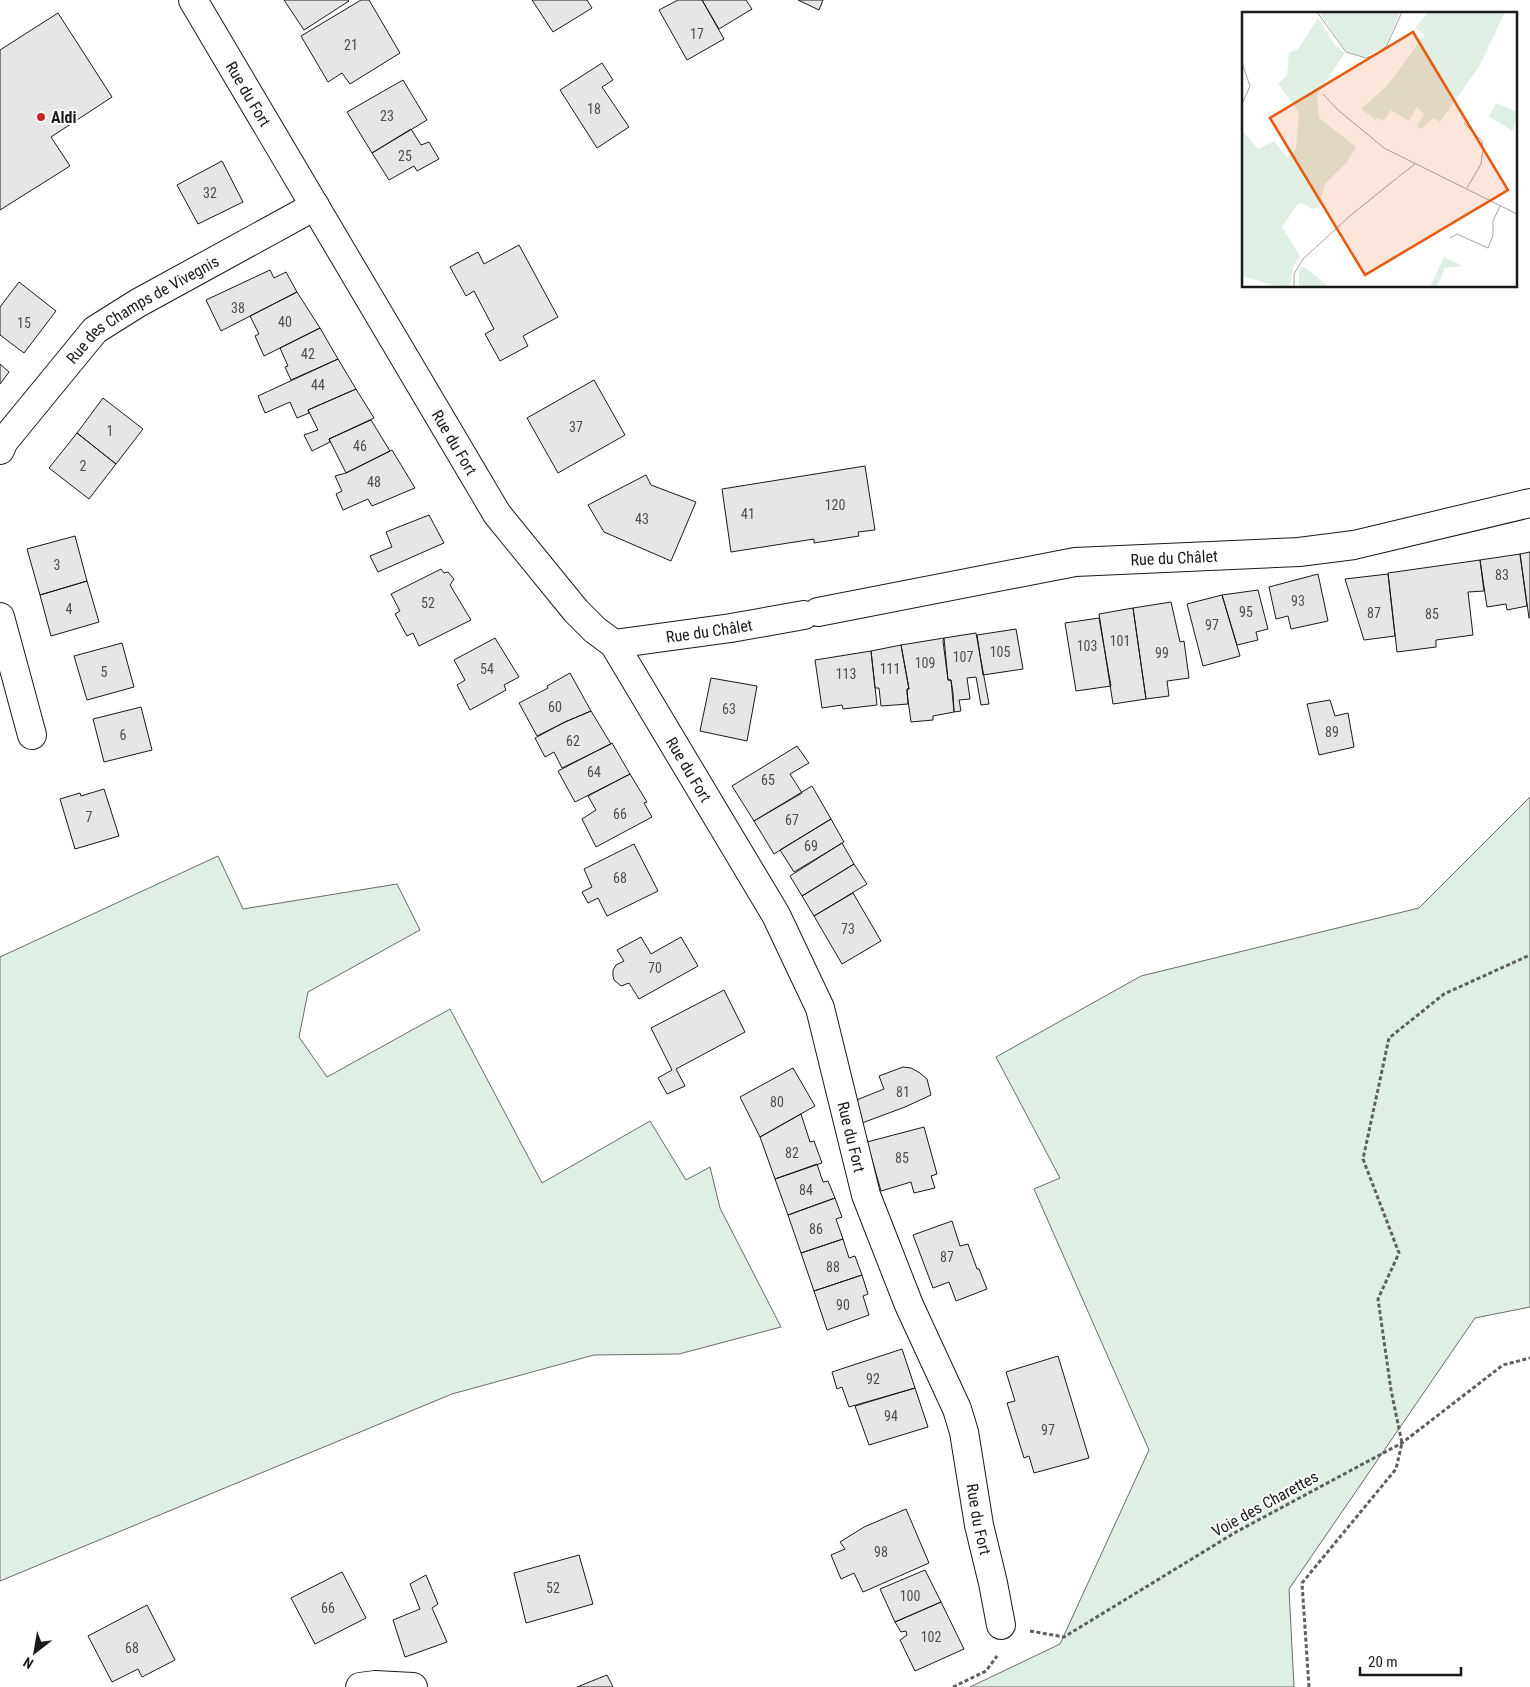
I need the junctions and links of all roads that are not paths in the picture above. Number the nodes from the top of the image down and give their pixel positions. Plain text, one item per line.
1 (192, 0) edge
2 (316, 206) junction
3 (0, 450) edge
4 (1530, 503) edge
5 (0, 617) edge
6 (614, 644) junction
7 (32, 735) dead end
8 (1001, 1625) road end
9 (360, 1687) edge
10 (413, 1687) edge

1 - 2 street, Rue du Fort
2 - 3 street, Rue des Champs de Vivegnis
2 - 6 street, Rue du Fort
4 - 6 street, Rue du Châlet
5 - 7 street
6 - 8 street, Rue du Fort
9 - 10 street

